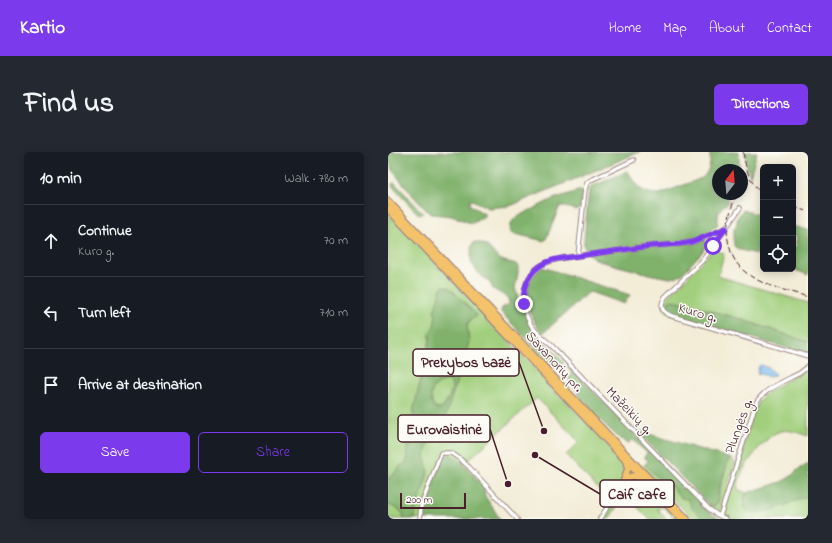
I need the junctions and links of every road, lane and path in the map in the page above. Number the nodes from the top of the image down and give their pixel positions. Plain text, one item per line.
1 (634, 160) dead end
2 (388, 201) edge
3 (740, 208) dead end
4 (388, 209) edge
5 (726, 228) junction
6 (578, 256) junction
7 (808, 356) edge
8 (808, 366) edge
9 (626, 462) junction
10 (642, 478) junction
11 (624, 480) junction
12 (667, 497) junction
13 (720, 516) junction
14 (420, 519) edge
15 (517, 519) edge
16 (600, 519) edge
17 (681, 519) edge
18 (687, 519) edge
19 (693, 519) edge
20 (726, 519) edge

1 - 6 street
2 - 12 highway, Savanorių pr.
3 - 5 street, Kuro g.
4 - 9 highway, Savanorių pr.
5 - 6 street
5 - 7 street, Kuro g.
6 - 13 street, Mažeikių g.
8 - 13 street, Plungės g.
9 - 10 highway, Savanorių pr.
9 - 11 highway
10 - 11 highway
10 - 17 highway, Savanorių pr.
11 - 16 street
12 - 18 highway, Savanorių pr.
12 - 19 highway
13 - 20 street, Mažeikių g.
14 - 15 street

